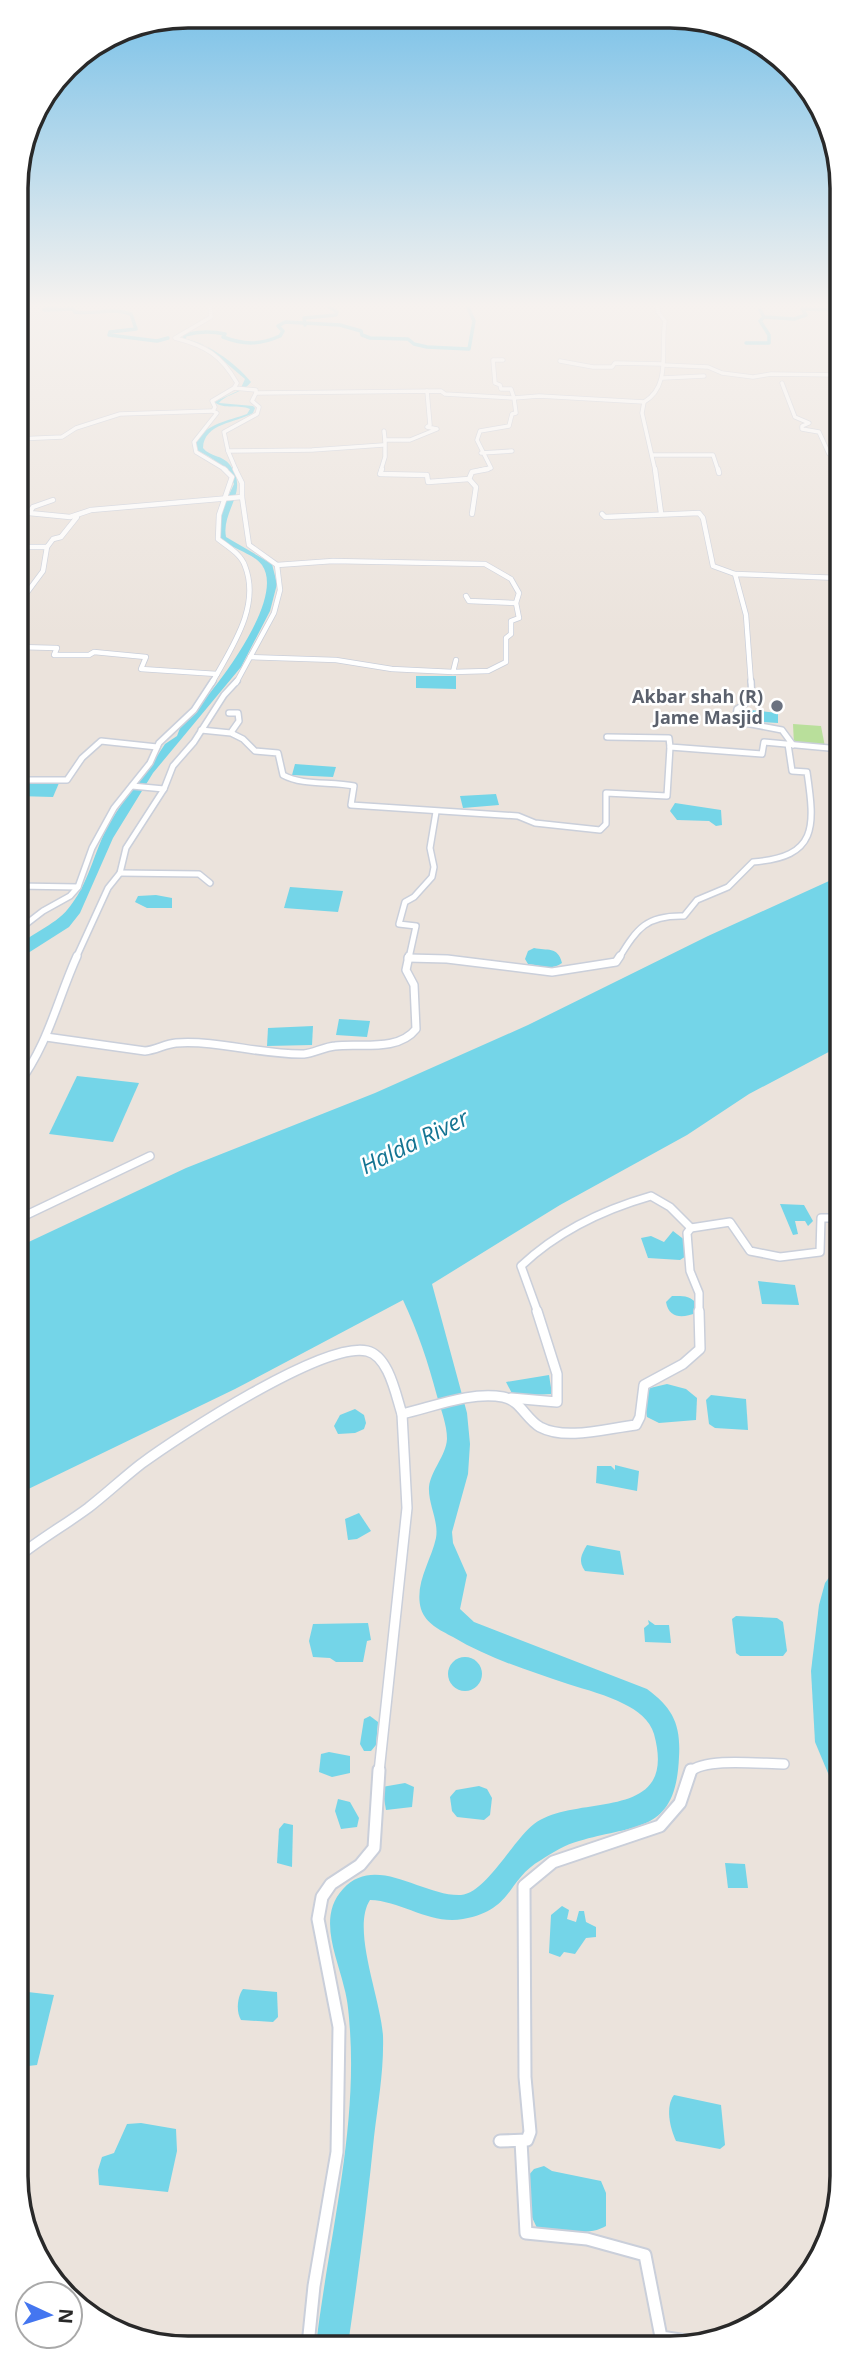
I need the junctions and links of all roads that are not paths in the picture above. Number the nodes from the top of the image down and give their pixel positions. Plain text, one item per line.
1 (116, 415) edge
2 (216, 415) edge
3 (255, 415) edge
4 (429, 415) edge
5 (512, 415) edge
6 (643, 415) edge
7 (794, 415) edge
8 (384, 431) dead end
9 (28, 439) edge
10 (385, 440) junction
11 (383, 445) junction
12 (228, 451) junction
13 (512, 451) dead end
14 (830, 451) edge
15 (481, 453) junction
16 (653, 455) junction
17 (719, 473) dead end
18 (469, 479) junction
19 (228, 497) junction
20 (239, 497) junction
21 (53, 500) dead end
22 (661, 513) junction
23 (472, 514) dead end
24 (602, 514) dead end
25 (76, 516) junction
26 (28, 547) edge
27 (47, 547) junction
28 (277, 565) junction
29 (735, 574) junction
30 (830, 578) edge
31 (28, 594) edge
32 (466, 596) dead end
33 (516, 603) junction
34 (28, 647) edge
35 (250, 657) junction
36 (456, 660) dead end
37 (453, 672) junction
38 (217, 674) junction
39 (229, 713) dead end
40 (201, 730) junction
41 (232, 732) junction
42 (607, 737) dead end
43 (790, 744) junction
44 (157, 747) junction
45 (670, 747) junction
46 (830, 748) edge
47 (28, 779) edge
48 (132, 786) junction
49 (164, 789) junction
50 (436, 812) junction
51 (120, 873) junction
52 (210, 883) dead end
53 (28, 886) edge
54 (78, 887) junction
55 (28, 923) edge
56 (408, 958) junction
57 (46, 1037) junction
58 (28, 1073) edge
59 (150, 1156) dead end
60 (28, 1214) edge
61 (830, 1219) edge
62 (691, 1228) junction
63 (508, 1398) junction
64 (402, 1415) junction
65 (28, 1549) edge
66 (784, 1764) dead end
67 (500, 2141) dead end
68 (521, 2141) junction
69 (309, 2336) edge
70 (661, 2336) edge

1 - 9 street
2 - 19 street
3 - 12 street
4 - 10 street
5 - 15 street
6 - 16 street
7 - 14 street
8 - 10 street
10 - 11 street
11 - 12 street
11 - 18 street
12 - 20 street
13 - 15 street
15 - 18 street
16 - 17 street
16 - 22 street
18 - 23 street
19 - 20 street
19 - 25 street
19 - 38 street
20 - 28 street
21 - 25 street
22 - 24 street
22 - 29 street
25 - 27 street
26 - 27 street
27 - 31 street
28 - 33 street
28 - 35 street
29 - 30 street
29 - 43 street
32 - 33 street
33 - 37 street
34 - 38 street
35 - 37 street
35 - 40 street
36 - 37 street
38 - 44 street
39 - 41 street
40 - 41 street
40 - 49 street
41 - 50 street
42 - 45 street
43 - 45 street
43 - 46 street
43 - 56 street
44 - 47 street
44 - 48 street
45 - 50 street
48 - 49 street
48 - 54 street
49 - 51 street
50 - 56 street
51 - 52 street
51 - 57 street
53 - 54 street
54 - 55 street
56 - 57 street
57 - 58 street
59 - 60 street
61 - 62 street
62 - 63 street
62 - 63 street
63 - 64 street
64 - 65 street
64 - 69 street
66 - 68 street
67 - 68 street
68 - 70 street

